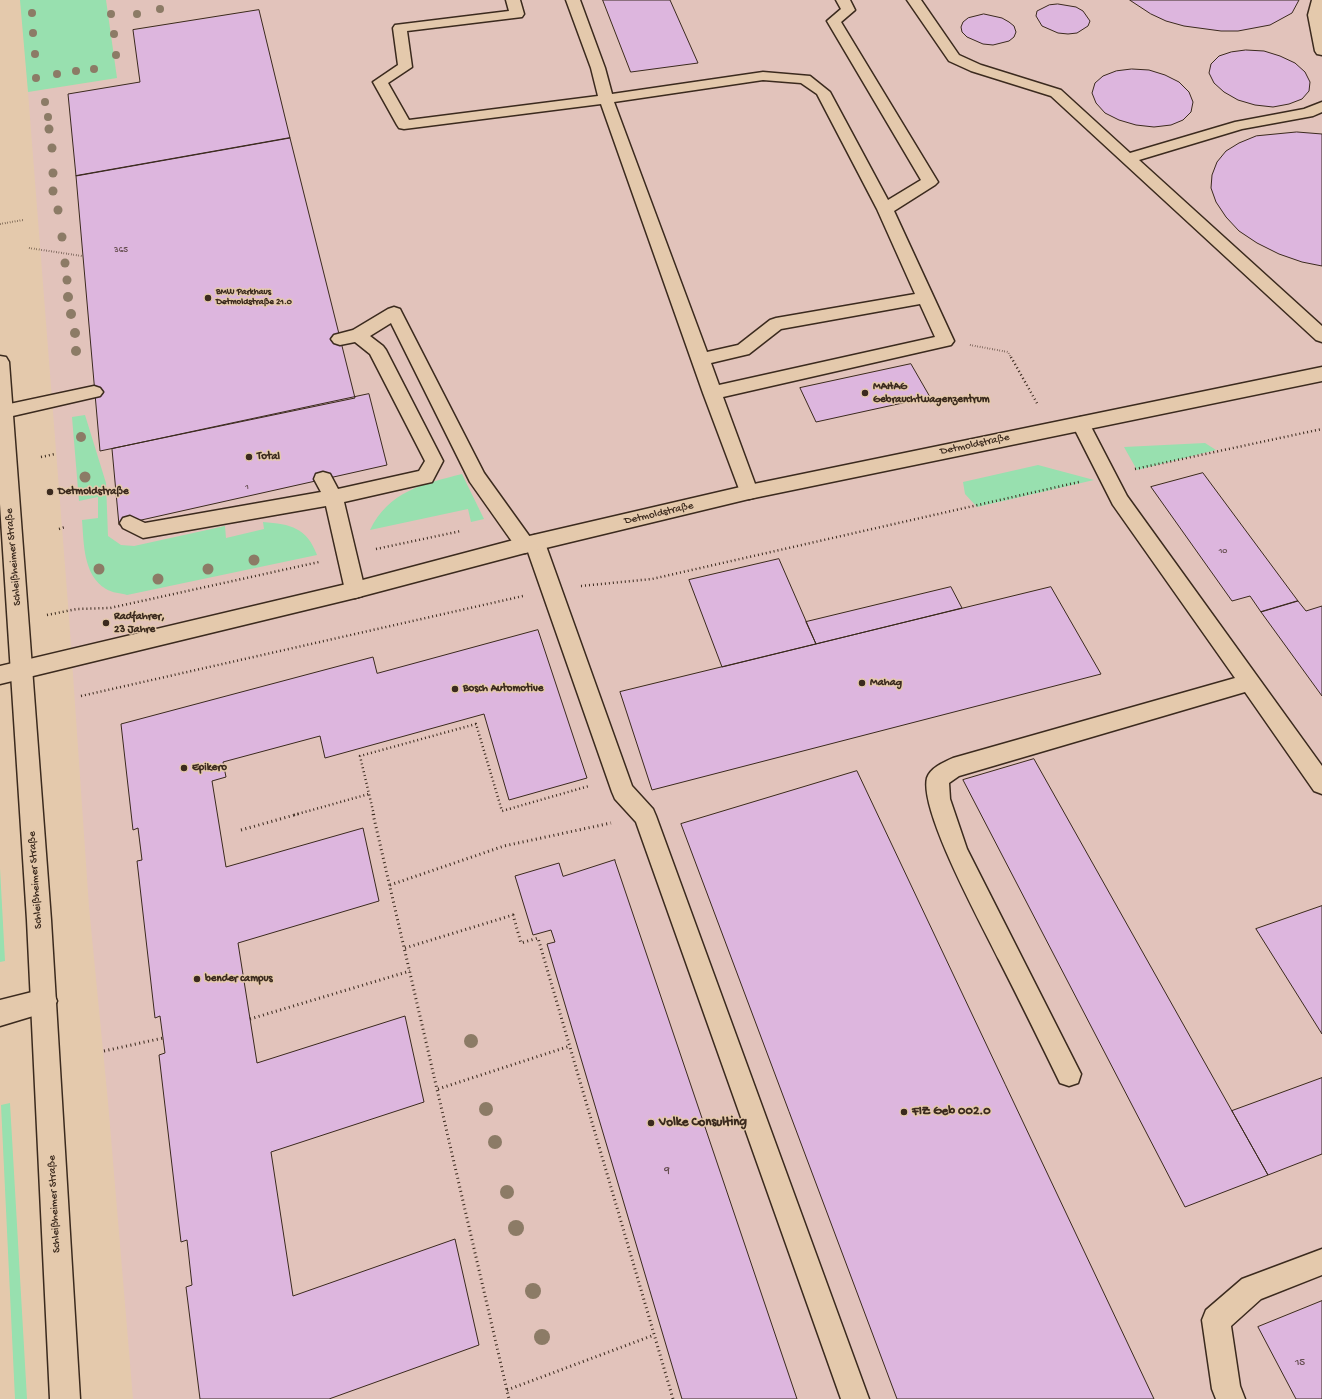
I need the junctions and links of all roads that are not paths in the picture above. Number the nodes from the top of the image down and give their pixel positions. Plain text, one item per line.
1 (513, 0) edge
2 (573, 0) edge
3 (843, 0) edge
4 (914, 0) edge
5 (1319, 0) edge
6 (1322, 51) edge
7 (606, 99) junction
8 (1322, 106) edge
9 (1129, 158) junction
10 (886, 209) junction
11 (924, 298) junction
12 (1322, 336) edge
13 (700, 359) junction
14 (0, 362) edge
15 (1322, 374) edge
16 (94, 392) dead end
17 (712, 393) junction
18 (4, 411) junction
19 (1081, 424) junction
20 (323, 479) dead end
21 (749, 492) junction
22 (333, 497) junction
23 (130, 522) dead end
24 (530, 544) junction
25 (355, 590) junction
26 (23, 669) junction
27 (0, 675) edge
28 (1250, 682) junction
29 (1322, 784) edge
30 (44, 1001) junction
31 (0, 1013) edge
32 (1069, 1074) dead end
33 (1322, 1262) edge
34 (65, 1399) edge
35 (855, 1399) edge
36 (1231, 1399) edge

1 - 7 lane
2 - 7 lane
3 - 10 lane
4 - 9 lane
5 - 6 lane
7 - 10 lane
7 - 13 lane
8 - 9 lane
9 - 12 lane
10 - 11 lane
11 - 13 lane
11 - 17 lane
13 - 17 lane
14 - 18 street, Schleißheimer Straße
15 - 19 street, Detmoldstraße
16 - 18 lane
17 - 21 lane
18 - 26 street, Schleißheimer Straße
19 - 21 street, Detmoldstraße
19 - 28 lane
20 - 22 lane
21 - 24 street, Detmoldstraße
22 - 23 lane
22 - 24 lane
22 - 25 lane
24 - 25 street, Detmoldstraße
24 - 35 lane
25 - 26 street, Detmoldstraße
26 - 27 street, Detmoldstraße
26 - 30 street, Schleißheimer Straße
28 - 29 lane
28 - 32 lane
30 - 31 street
30 - 34 street, Schleißheimer Straße
33 - 36 lane

